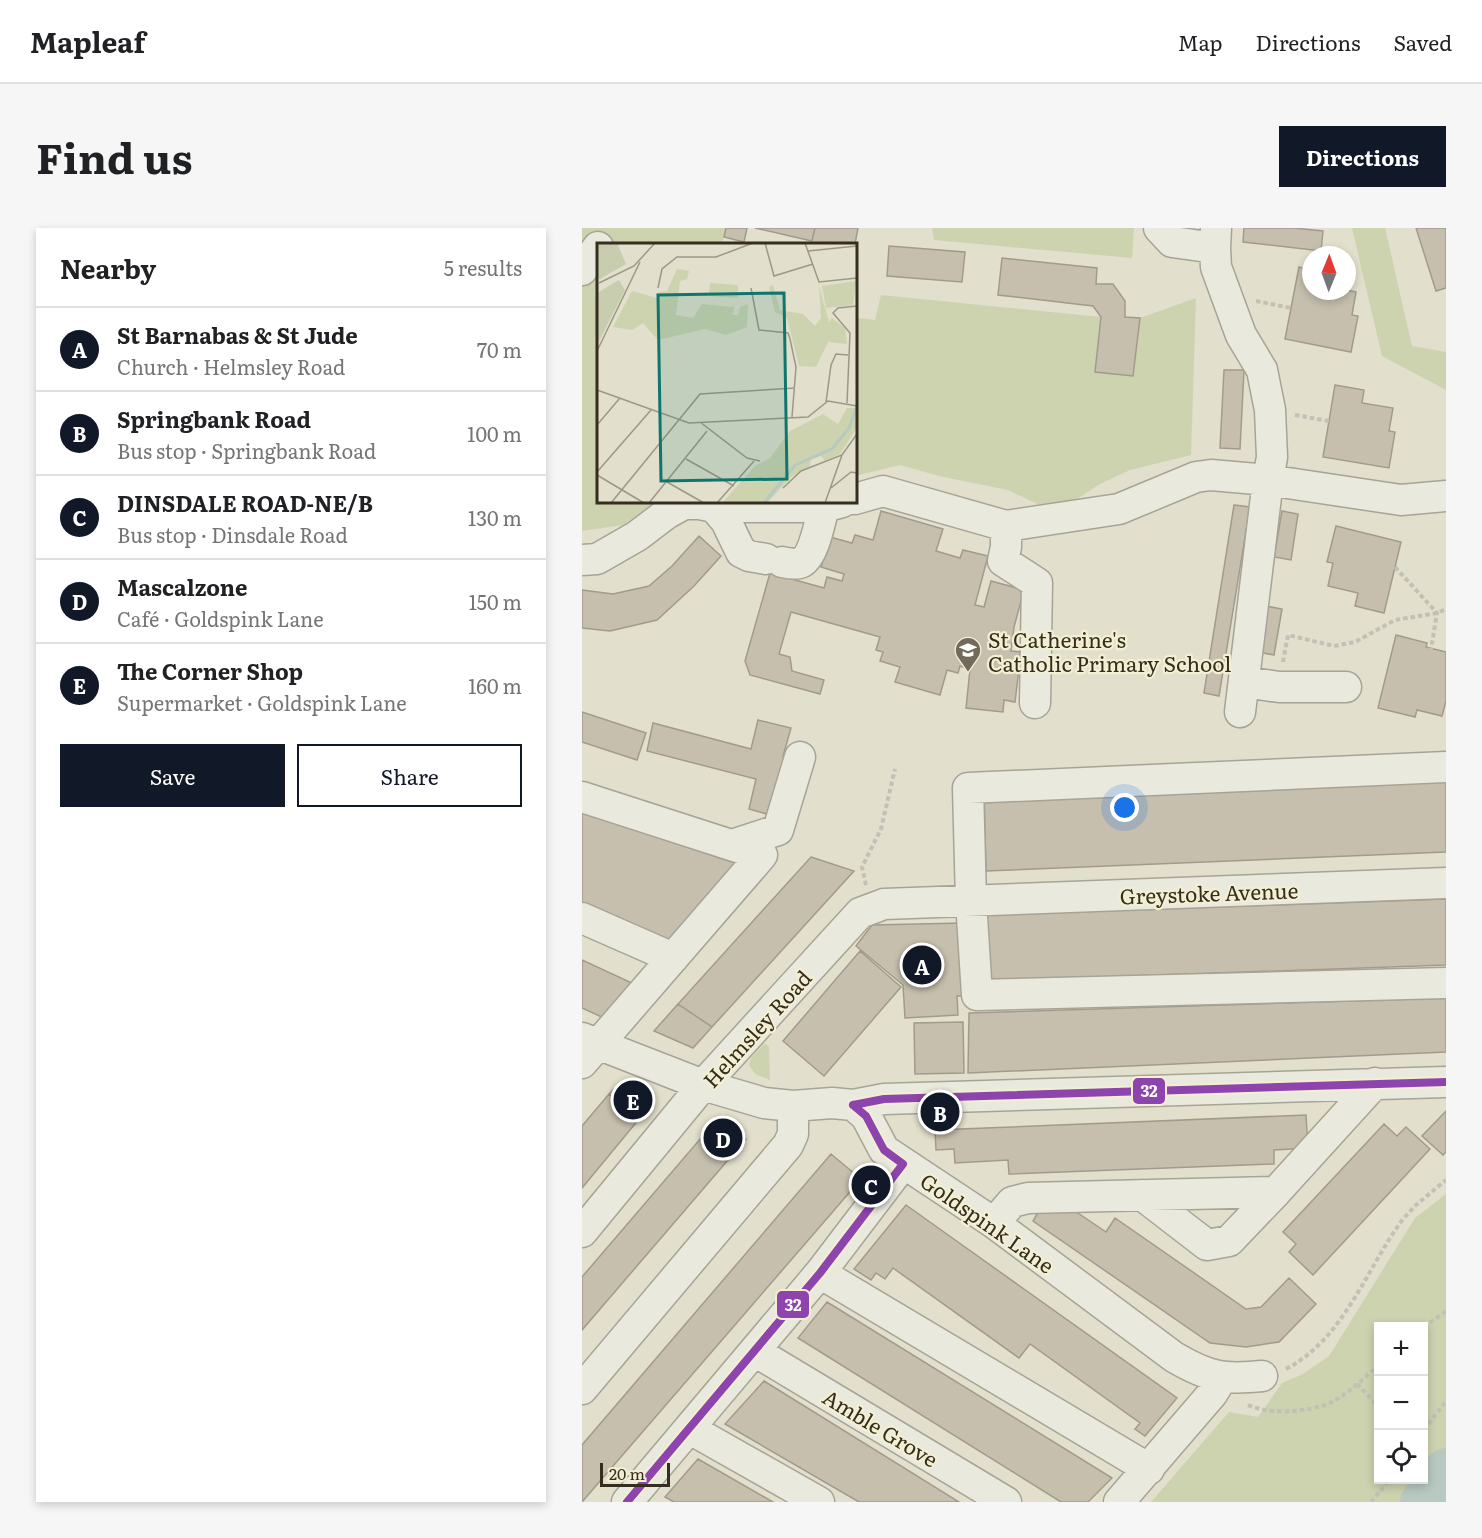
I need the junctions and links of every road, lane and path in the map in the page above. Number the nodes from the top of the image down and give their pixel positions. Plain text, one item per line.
1 (613, 228) edge
2 (1160, 228) edge
3 (1216, 238) edge
4 (602, 243) edge
5 (597, 250) edge
6 (582, 270) edge
7 (1270, 410) junction
8 (1329, 421) dead end
9 (1268, 480) junction
10 (1446, 496) edge
11 (856, 499) edge
12 (836, 504) edge
13 (714, 507) junction
14 (1006, 526) junction
15 (582, 560) edge
16 (1395, 567) dead end
17 (1446, 609) edge
18 (1437, 613) junction
19 (1431, 649) dead end
20 (1244, 682) junction
21 (1279, 687) junction
22 (1346, 687) dead end
23 (1035, 703) dead end
24 (1240, 712) dead end
25 (800, 757) dead end
26 (1446, 767) edge
27 (895, 770) dead end
28 (582, 796) edge
29 (732, 845) junction
30 (862, 867) dead end
31 (1446, 883) edge
32 (971, 901) junction
33 (582, 918) edge
34 (673, 958) junction
35 (1446, 983) edge
36 (587, 1049) edge
37 (1446, 1082) edge
38 (1375, 1083) junction
39 (703, 1085) junction
40 (853, 1104) junction
41 (793, 1106) junction
42 (903, 1164) junction
43 (1446, 1180) edge
44 (1276, 1192) junction
45 (1142, 1196) junction
46 (994, 1223) junction
47 (582, 1232) edge
48 (820, 1273) junction
49 (1446, 1311) edge
50 (1428, 1324) edge
51 (756, 1352) junction
52 (1374, 1369) edge
53 (1262, 1376) joint
54 (1222, 1378) junction
55 (1357, 1384) junction
56 (582, 1389) edge
57 (1446, 1401) edge
58 (1374, 1402) edge
59 (1428, 1425) edge
60 (690, 1429) junction
61 (1149, 1469) junction
62 (1385, 1484) edge
63 (627, 1502) edge
64 (819, 1502) edge
65 (1006, 1502) edge
66 (1119, 1502) edge
67 (1371, 1502) edge

1 - 4 street
2 - 3 street
3 - 7 street
5 - 6 street
7 - 8 path
7 - 9 street
9 - 10 street
9 - 14 street
9 - 20 street
11 - 14 street
12 - 13 street
12 - 13 street
13 - 15 street
14 - 23 street
16 - 18 path
17 - 18 path
18 - 19 path
18 - 21 path
20 - 21 street
20 - 24 street
21 - 22 street
25 - 29 street
26 - 32 street
27 - 30 path
28 - 29 street
29 - 34 street
31 - 32 street, Greystoke Avenue
32 - 35 street
32 - 39 street, Helmsley Road
33 - 34 street
34 - 36 street
36 - 39 street
37 - 38 street
38 - 40 street
38 - 44 street
39 - 41 street
39 - 47 street, Helmsley Road
40 - 41 street
40 - 42 street, Goldspink Lane
41 - 56 street
42 - 46 street, Goldspink Lane
42 - 48 street
43 - 53 path
44 - 45 street
44 - 45 street
45 - 46 street
46 - 54 street, Goldspink Lane
48 - 51 street
48 - 61 street
49 - 50 path
51 - 60 street
51 - 65 street, Amble Grove
52 - 55 path
53 - 54 street, Goldspink Lane
54 - 55 path
54 - 61 street
55 - 58 path
57 - 59 path
60 - 63 street
60 - 64 street
61 - 66 street
62 - 67 path

